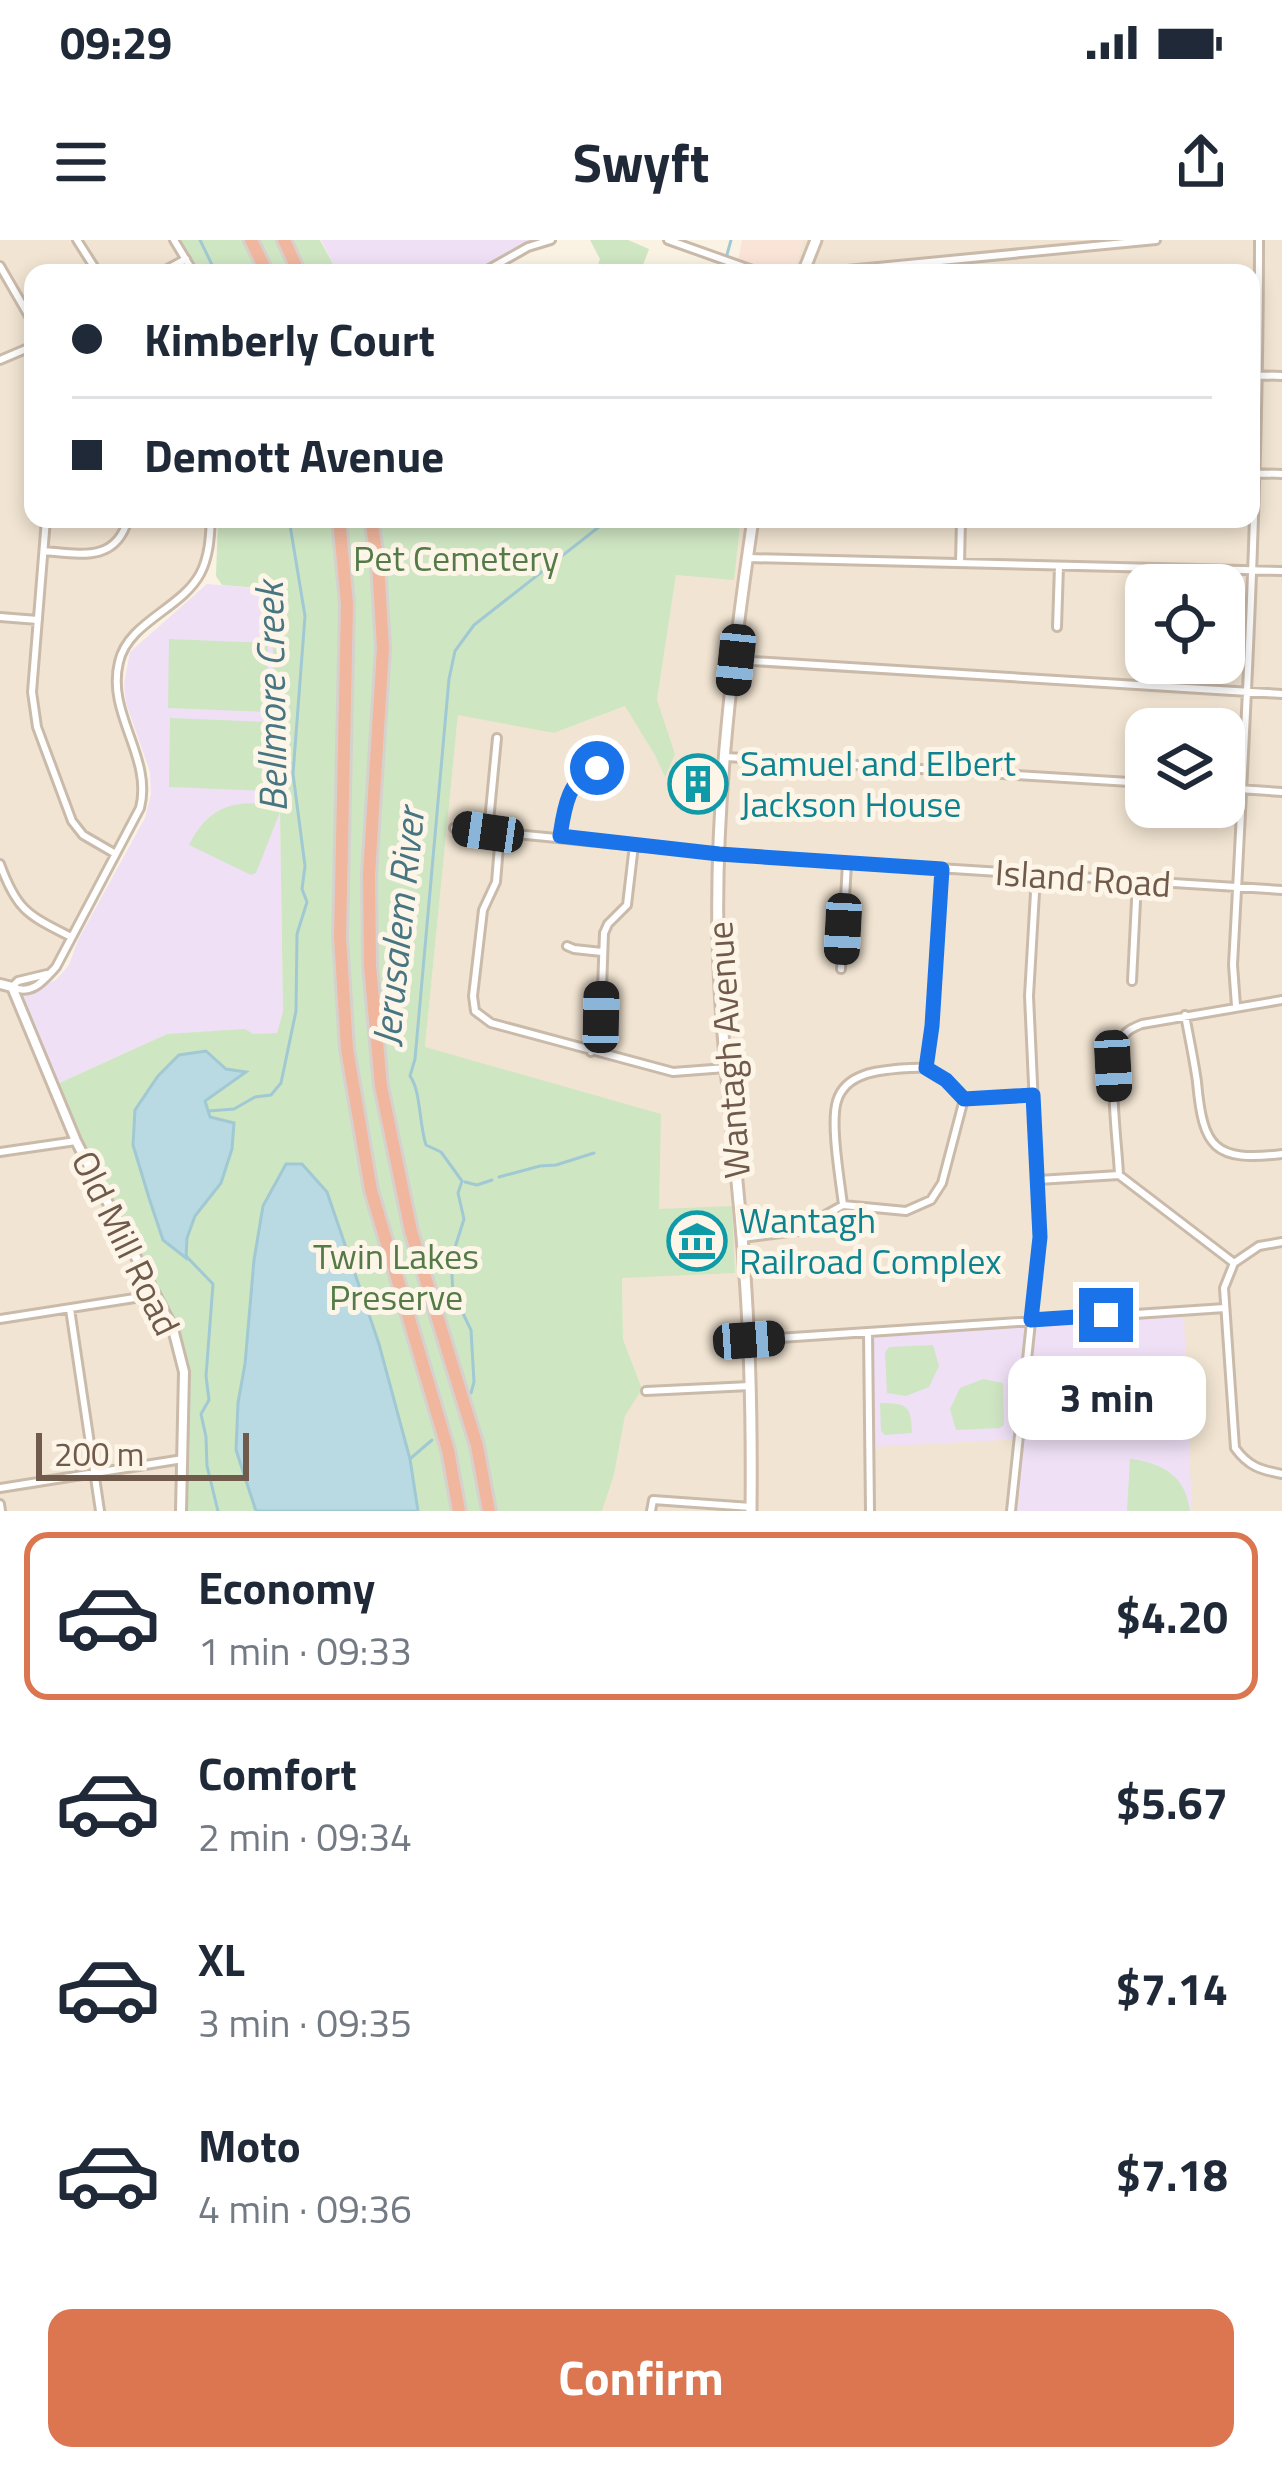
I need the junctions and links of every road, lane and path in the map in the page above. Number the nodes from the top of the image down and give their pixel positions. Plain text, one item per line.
1 (174, 240) edge
2 (551, 240) edge
3 (668, 240) edge
4 (1156, 240) edge
5 (186, 259) junction
6 (177, 264) edge
7 (189, 264) edge
8 (498, 264) edge
9 (737, 264) edge
10 (909, 264) edge
11 (0, 266) edge
12 (24, 307) edge
13 (45, 528) edge
14 (125, 528) edge
15 (210, 528) edge
16 (340, 528) edge
17 (372, 528) edge
18 (752, 528) edge
19 (961, 528) edge
20 (1254, 528) edge
21 (44, 551) junction
22 (747, 559) junction
23 (960, 563) junction
24 (1059, 566) junction
25 (1125, 567) edge
26 (1245, 571) edge
27 (1254, 571) junction
28 (1282, 572) edge
29 (0, 617) edge
30 (38, 620) junction
31 (1057, 628) dead end
32 (736, 660) junction
33 (1249, 692) junction
34 (1282, 694) edge
35 (497, 738) dead end
36 (726, 757) junction
37 (1245, 757) edge
38 (615, 768) dead end
39 (1125, 782) edge
40 (1245, 789) edge
41 (1282, 792) edge
42 (454, 828) dead end
43 (1241, 828) edge
44 (488, 832) junction
45 (500, 834) junction
46 (560, 836) junction
47 (634, 845) junction
48 (115, 854) junction
49 (719, 854) junction
50 (848, 863) junction
51 (0, 865) edge
52 (942, 869) junction
53 (1036, 874) junction
54 (1137, 881) junction
55 (1237, 887) junction
56 (1282, 890) edge
57 (71, 937) junction
58 (567, 946) dead end
59 (602, 952) junction
60 (841, 969) dead end
61 (1132, 981) dead end
62 (0, 984) edge
63 (12, 987) junction
64 (1282, 1000) edge
65 (1236, 1006) junction
66 (1185, 1015) junction
67 (591, 1052) junction
68 (726, 1068) junction
69 (926, 1068) junction
70 (1033, 1095) junction
71 (964, 1099) junction
72 (76, 1141) junction
73 (0, 1152) edge
74 (1282, 1154) edge
75 (1119, 1175) junction
76 (1038, 1180) junction
77 (843, 1204) junction
78 (742, 1238) junction
79 (1282, 1242) edge
80 (1234, 1263) junction
81 (154, 1295) junction
82 (1225, 1308) junction
83 (70, 1309) junction
84 (0, 1319) edge
85 (1031, 1320) junction
86 (868, 1332) junction
87 (749, 1340) junction
88 (751, 1386) junction
89 (646, 1390) dead end
90 (183, 1460) junction
91 (94, 1474) junction
92 (1282, 1474) edge
93 (0, 1487) edge
94 (752, 1509) edge
95 (100, 1511) edge
96 (181, 1511) edge
97 (459, 1511) edge
98 (489, 1511) edge
99 (651, 1511) edge
100 (870, 1511) edge
101 (1011, 1511) edge

1 - 5 street
2 - 8 street
3 - 9 street
4 - 10 street
5 - 6 street
5 - 7 street
11 - 12 street
13 - 21 street
14 - 21 street
15 - 48 street
16 - 97 highway
17 - 98 highway
18 - 22 main road, Wantagh Avenue
19 - 23 street
20 - 27 street
21 - 30 street
22 - 23 street
22 - 32 main road, Wantagh Avenue
23 - 24 street
24 - 25 street
24 - 31 street
26 - 27 street
27 - 28 street
27 - 33 street
29 - 30 street
30 - 48 street
32 - 33 street
32 - 36 main road, Wantagh Avenue
33 - 34 street
33 - 37 street
35 - 44 street
36 - 39 street
36 - 49 main road, Wantagh Avenue
38 - 46 street
40 - 41 street
42 - 44 street, Island Road
43 - 55 street
44 - 45 street, Island Road
45 - 46 street, Island Road
45 - 67 street
46 - 47 street, Island Road
47 - 49 street, Island Road
47 - 59 street
48 - 57 street
49 - 50 street, Island Road
49 - 68 main road, Wantagh Avenue
50 - 52 street, Island Road
50 - 60 street
51 - 57 street
52 - 53 street, Island Road
52 - 69 street
53 - 54 street, Island Road
53 - 70 street
54 - 55 street, Island Road
54 - 61 street
55 - 56 street, Island Road
55 - 65 street
57 - 63 street
58 - 59 street
59 - 67 street
62 - 63 street
63 - 72 street, Old Mill Road
64 - 65 street
65 - 66 street
66 - 74 street
66 - 75 street
67 - 68 street
68 - 78 main road, Wantagh Avenue
69 - 71 street
69 - 77 street
70 - 71 street
70 - 76 street
71 - 77 street
72 - 73 street
72 - 81 street, Old Mill Road
75 - 76 street
75 - 80 street
76 - 85 street
77 - 78 street
78 - 87 main road, Wantagh Avenue
79 - 80 street
80 - 82 street
81 - 83 street
81 - 90 street, Old Mill Road
82 - 85 street
82 - 92 street
83 - 84 street
83 - 91 street
85 - 86 street
85 - 101 street
86 - 87 street
86 - 100 street
87 - 88 main road, Wantagh Avenue
88 - 89 street
88 - 94 main road, Wantagh Avenue
90 - 91 street
90 - 96 street, Old Mill Road
91 - 93 street
91 - 95 street
94 - 99 street

